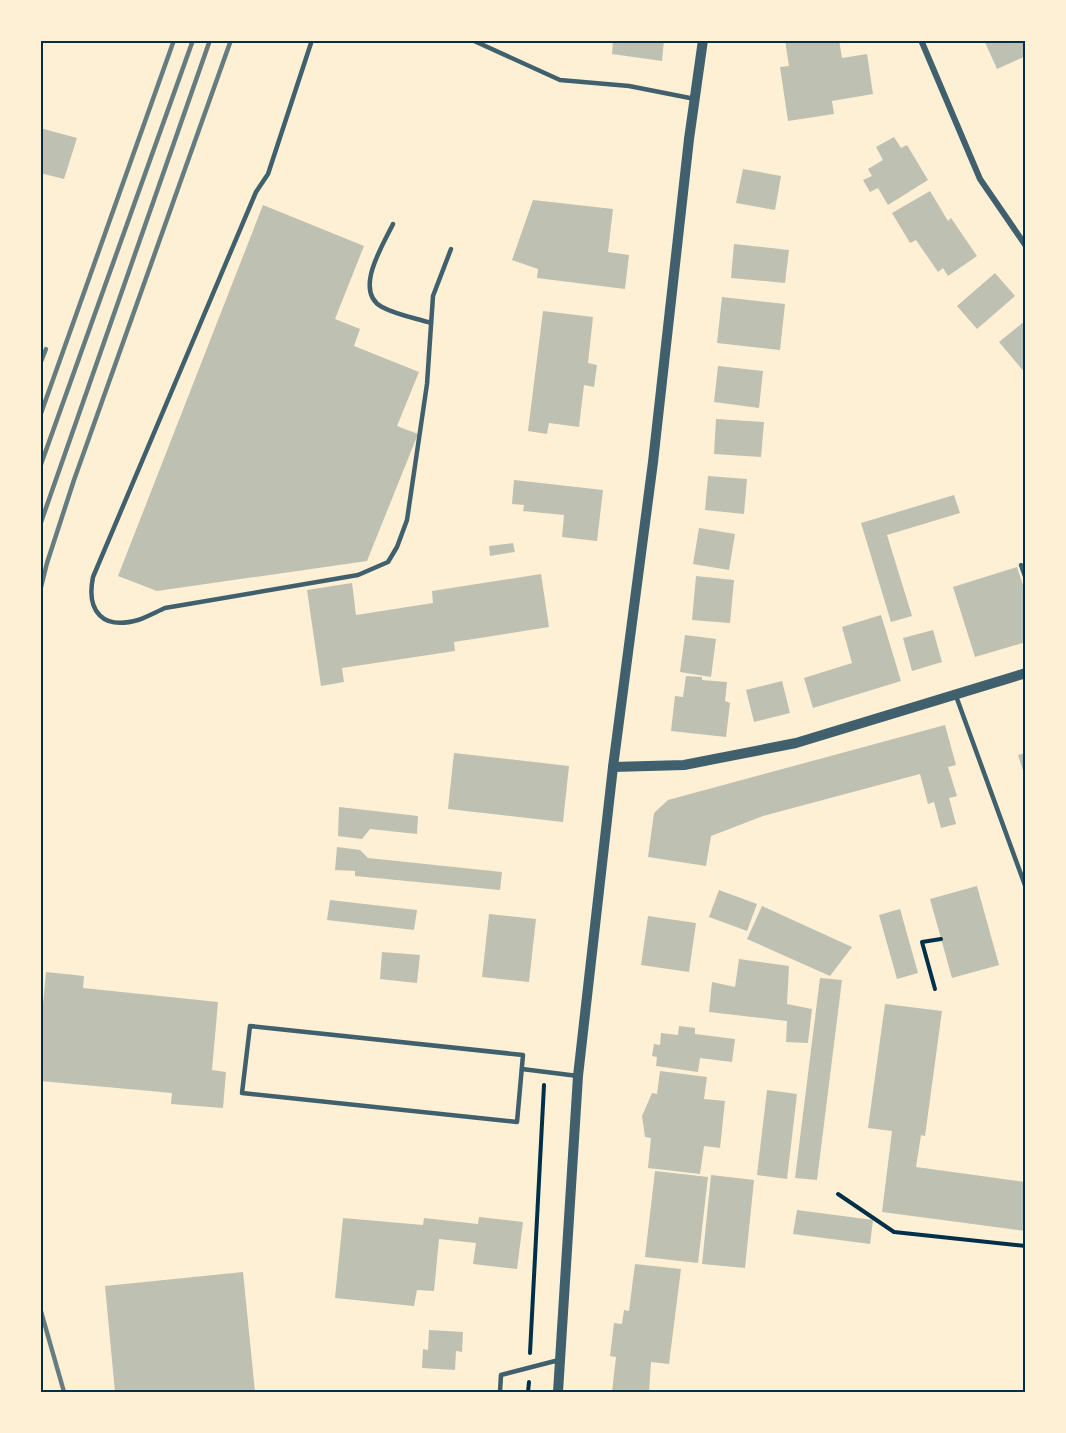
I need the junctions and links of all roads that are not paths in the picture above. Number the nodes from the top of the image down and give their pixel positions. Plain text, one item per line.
1 (312, 40) edge
2 (472, 40) edge
3 (703, 40) edge
4 (921, 40) edge
5 (694, 99) junction
6 (393, 224) dead end
7 (1026, 246) edge
8 (451, 249) dead end
9 (431, 323) junction
10 (1021, 565) dead end
11 (1026, 579) edge
12 (1026, 673) edge
13 (955, 694) junction
14 (613, 767) junction
15 (1026, 888) edge
16 (522, 1070) junction
17 (578, 1076) junction
18 (559, 1360) junction
19 (500, 1392) edge
20 (558, 1392) edge

1 - 9 lane
2 - 5 lane
3 - 5 street
4 - 7 street
5 - 14 street
6 - 9 lane
8 - 9 lane
10 - 11 lane
12 - 13 street
13 - 14 street
13 - 15 lane
14 - 17 street
16 - 16 lane
16 - 17 lane
17 - 18 street
18 - 19 lane
18 - 20 street

